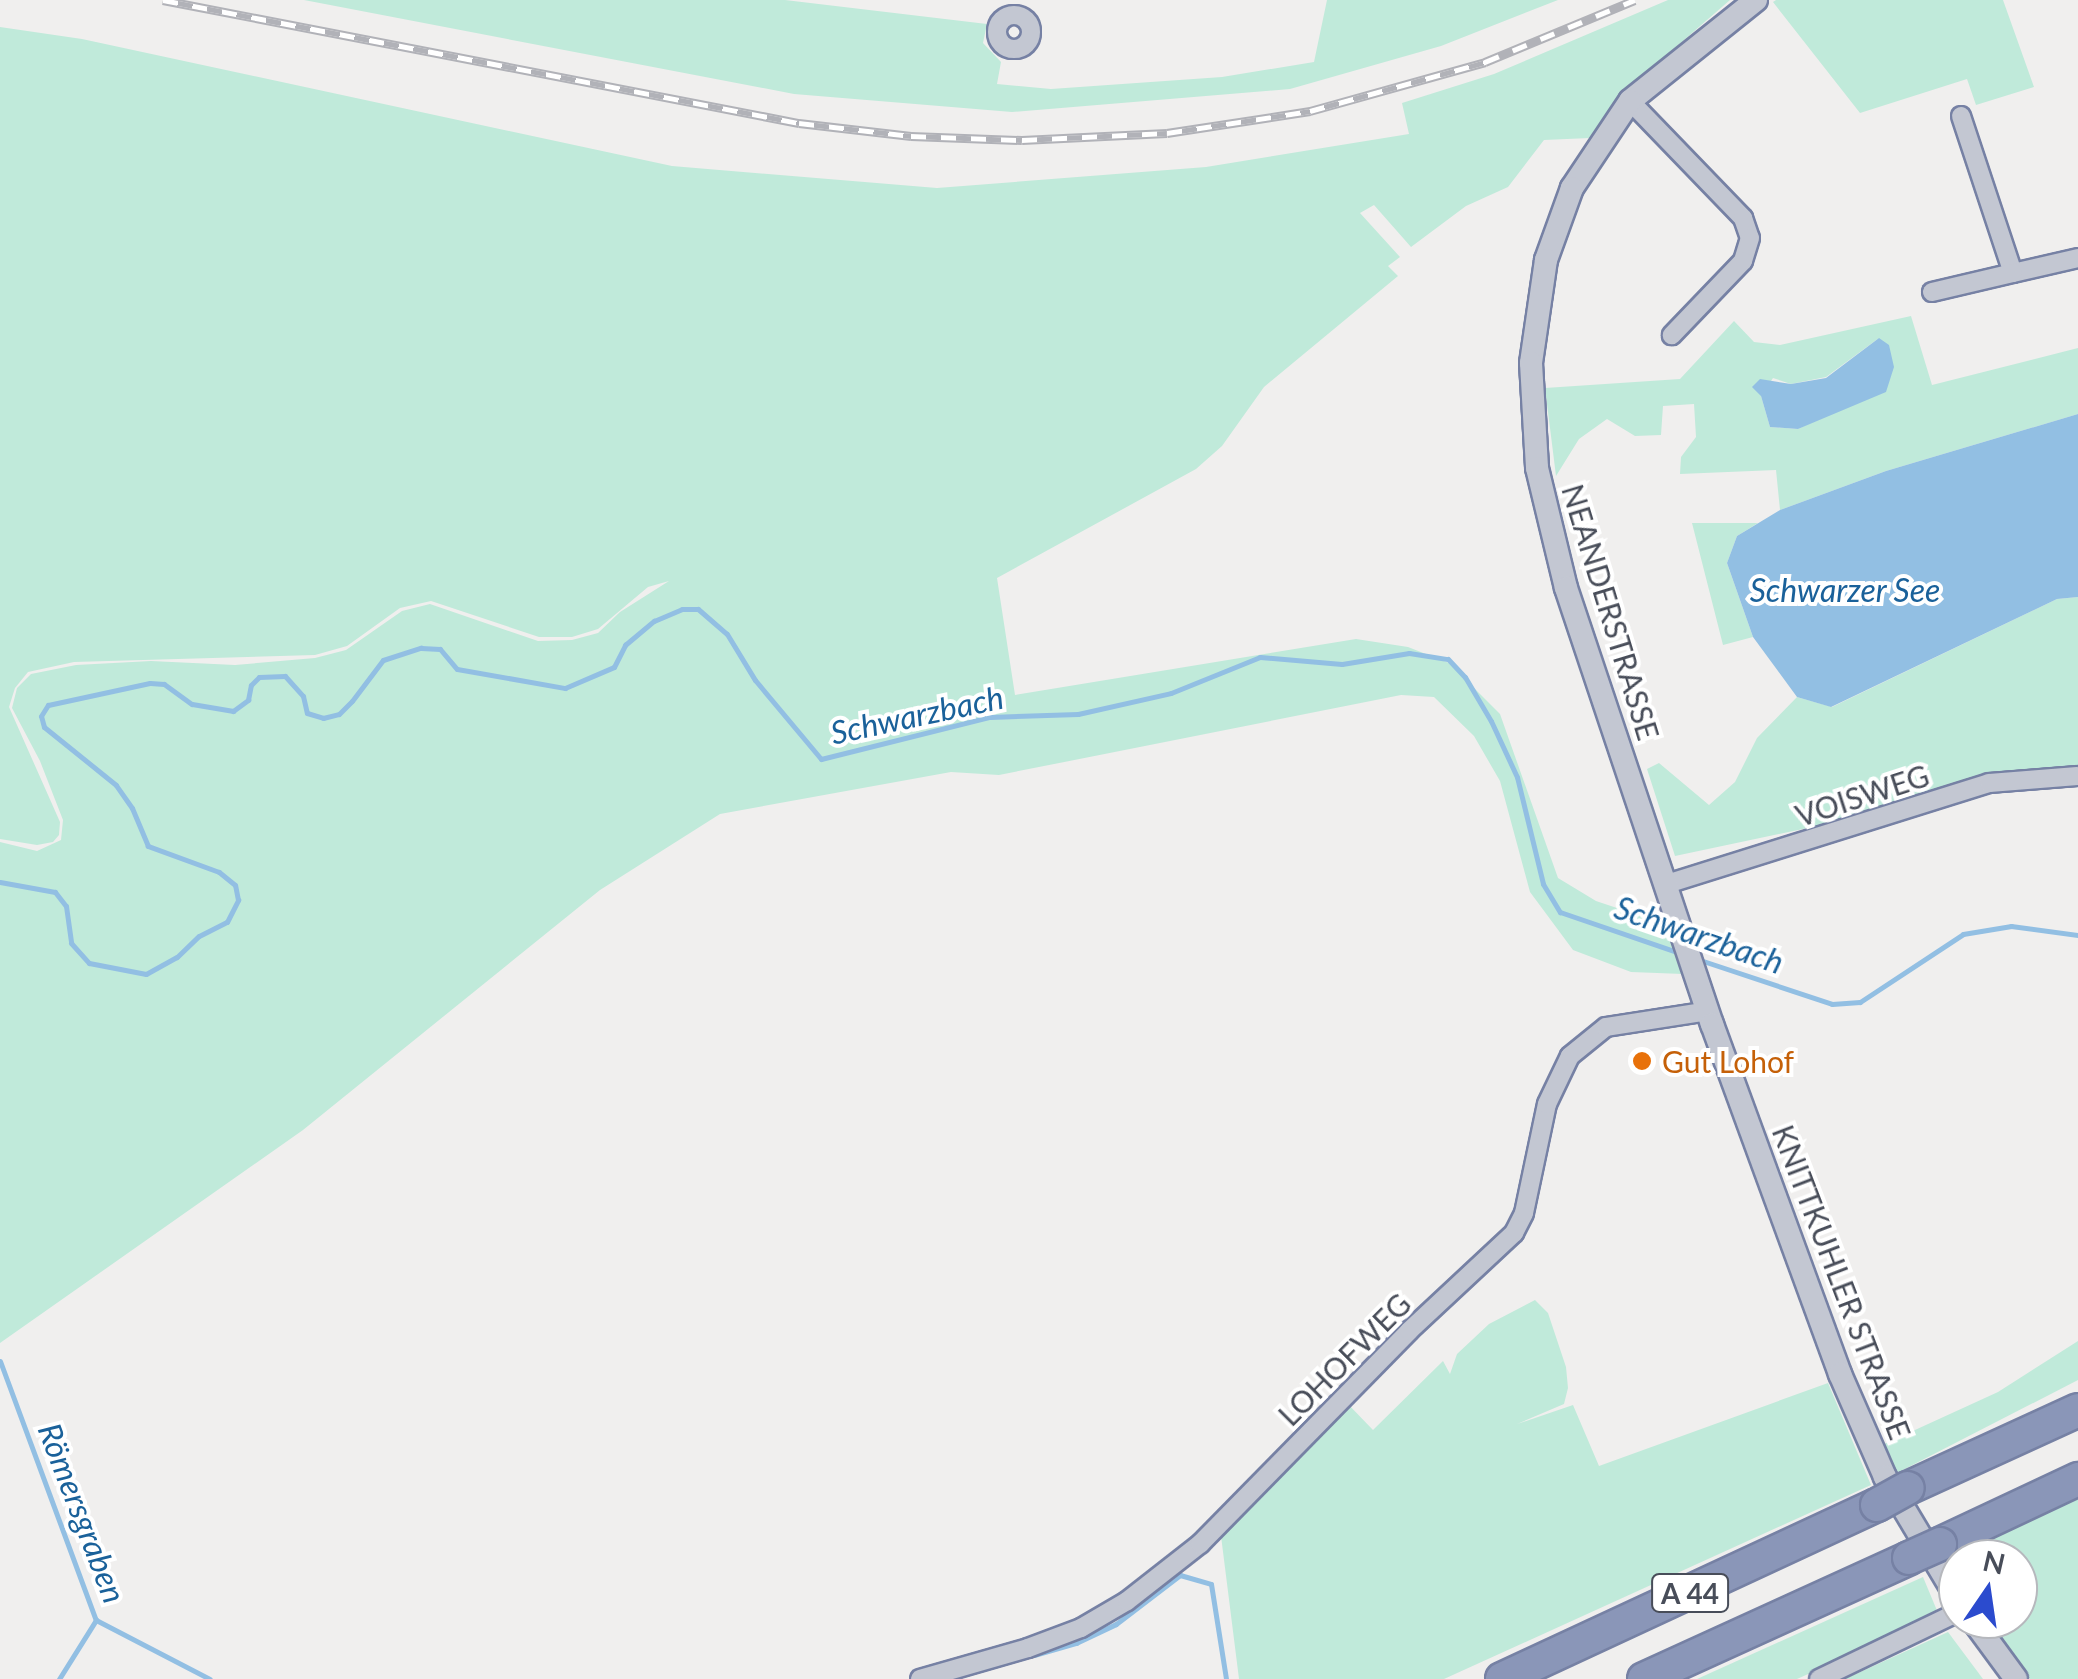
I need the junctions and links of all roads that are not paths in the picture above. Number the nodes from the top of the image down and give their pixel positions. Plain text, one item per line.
1 (1756, 0) edge
2 (1630, 101) junction
3 (1961, 116) dead end
4 (2078, 258) edge
5 (2013, 273) junction
6 (1932, 292) dead end
7 (1672, 335) dead end
8 (2078, 776) edge
9 (1668, 884) junction
10 (1696, 974) joint
11 (1709, 1012) junction
12 (2078, 1410) edge
13 (2078, 1478) edge
14 (1938, 1563) edge
15 (1938, 1622) edge
16 (1987, 1639) edge
17 (920, 1679) edge
18 (1502, 1679) edge
19 (1644, 1679) edge
20 (1820, 1679) edge
21 (2016, 1679) edge

1 - 2 street, NEANDERSTRASSE
2 - 7 street
2 - 9 street, NEANDERSTRASSE
3 - 5 street
4 - 5 street
5 - 6 street
8 - 9 street, VOISWEG
9 - 10 street, NEANDERSTRASSE
10 - 11 street, KNITTKUHLER STRASSE
11 - 14 street, KNITTKUHLER STRASSE
11 - 17 street, LOHOFWEG
12 - 18 highway, A 44, bridge
13 - 19 highway, A 44, bridge
15 - 20 street
16 - 21 street

